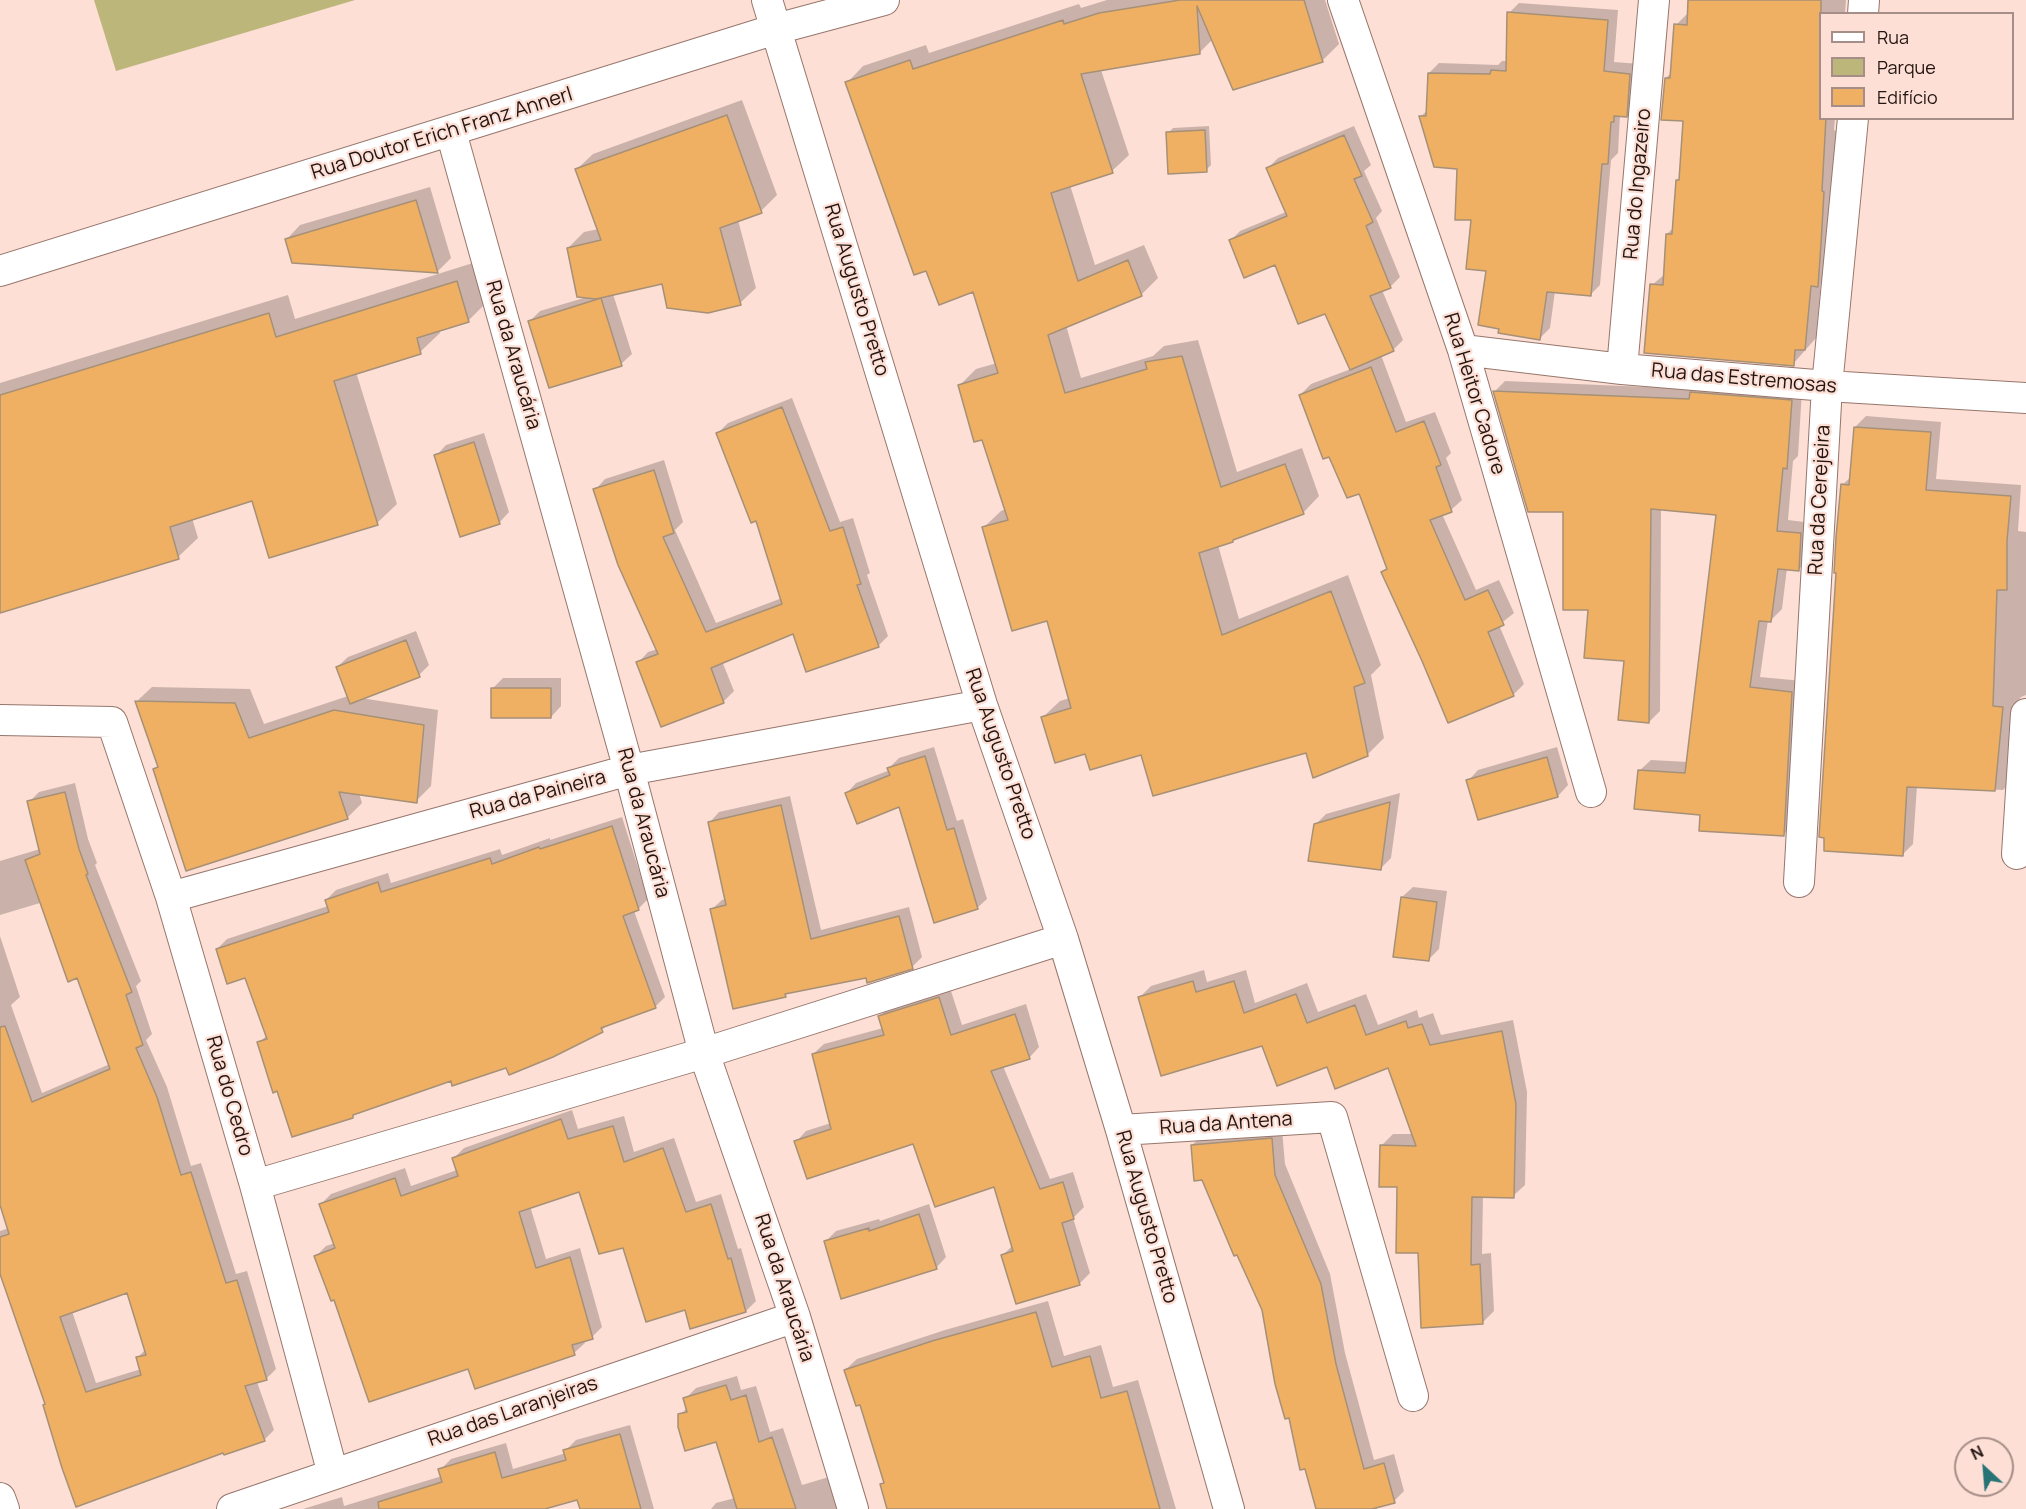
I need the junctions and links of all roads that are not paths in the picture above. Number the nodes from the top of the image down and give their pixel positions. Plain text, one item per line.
1 (767, 0) edge
2 (884, 0) edge
3 (1343, 0) edge
4 (1654, 0) edge
5 (776, 29) junction
6 (1853, 120) edge
7 (451, 132) junction
8 (0, 271) edge
9 (1463, 350) junction
10 (1622, 369) junction
11 (1827, 386) junction
12 (2026, 398) edge
13 (982, 705) junction
14 (2026, 714) edge
15 (0, 720) edge
16 (628, 770) junction
17 (1591, 792) dead end
18 (2017, 854) dead end
19 (1799, 882) dead end
20 (171, 897) junction
21 (1063, 939) junction
22 (704, 1053) junction
23 (1121, 1131) junction
24 (255, 1185) junction
25 (795, 1317) junction
26 (1413, 1396) dead end
27 (333, 1473) junction
28 (232, 1509) edge
29 (853, 1509) edge
30 (1229, 1509) edge

1 - 5 street, Rua Augusto Pretto
2 - 5 street, Rua Doutor Erich Franz Annerl
3 - 9 street, Rua Heitor Cadore
4 - 10 street, Rua do Ingazeiro
5 - 7 street, Rua Doutor Erich Franz Annerl
5 - 13 street, Rua Augusto Pretto
6 - 11 street, Rua da Cerejeira
7 - 8 street, Rua Doutor Erich Franz Annerl
7 - 16 street, Rua da Araucária
9 - 10 street, Rua das Estremosas
9 - 17 street, Rua Heitor Cadore
10 - 11 street, Rua das Estremosas
11 - 12 street, Rua das Estremosas
11 - 19 street, Rua da Cerejeira
13 - 16 street, Rua da Paineira
13 - 21 street, Rua Augusto Pretto
14 - 18 street
15 - 20 street, Rua do Cedro
16 - 20 street, Rua da Paineira
16 - 22 street, Rua da Araucária
20 - 24 street, Rua do Cedro
21 - 22 street
21 - 23 street, Rua Augusto Pretto
22 - 24 street
22 - 25 street, Rua da Araucária
23 - 26 street, Rua da Antena
23 - 30 street, Rua Augusto Pretto
24 - 27 street, Rua do Cedro
25 - 27 street, Rua das Laranjeiras
25 - 29 street, Rua da Araucária
27 - 28 street, Rua das Laranjeiras

